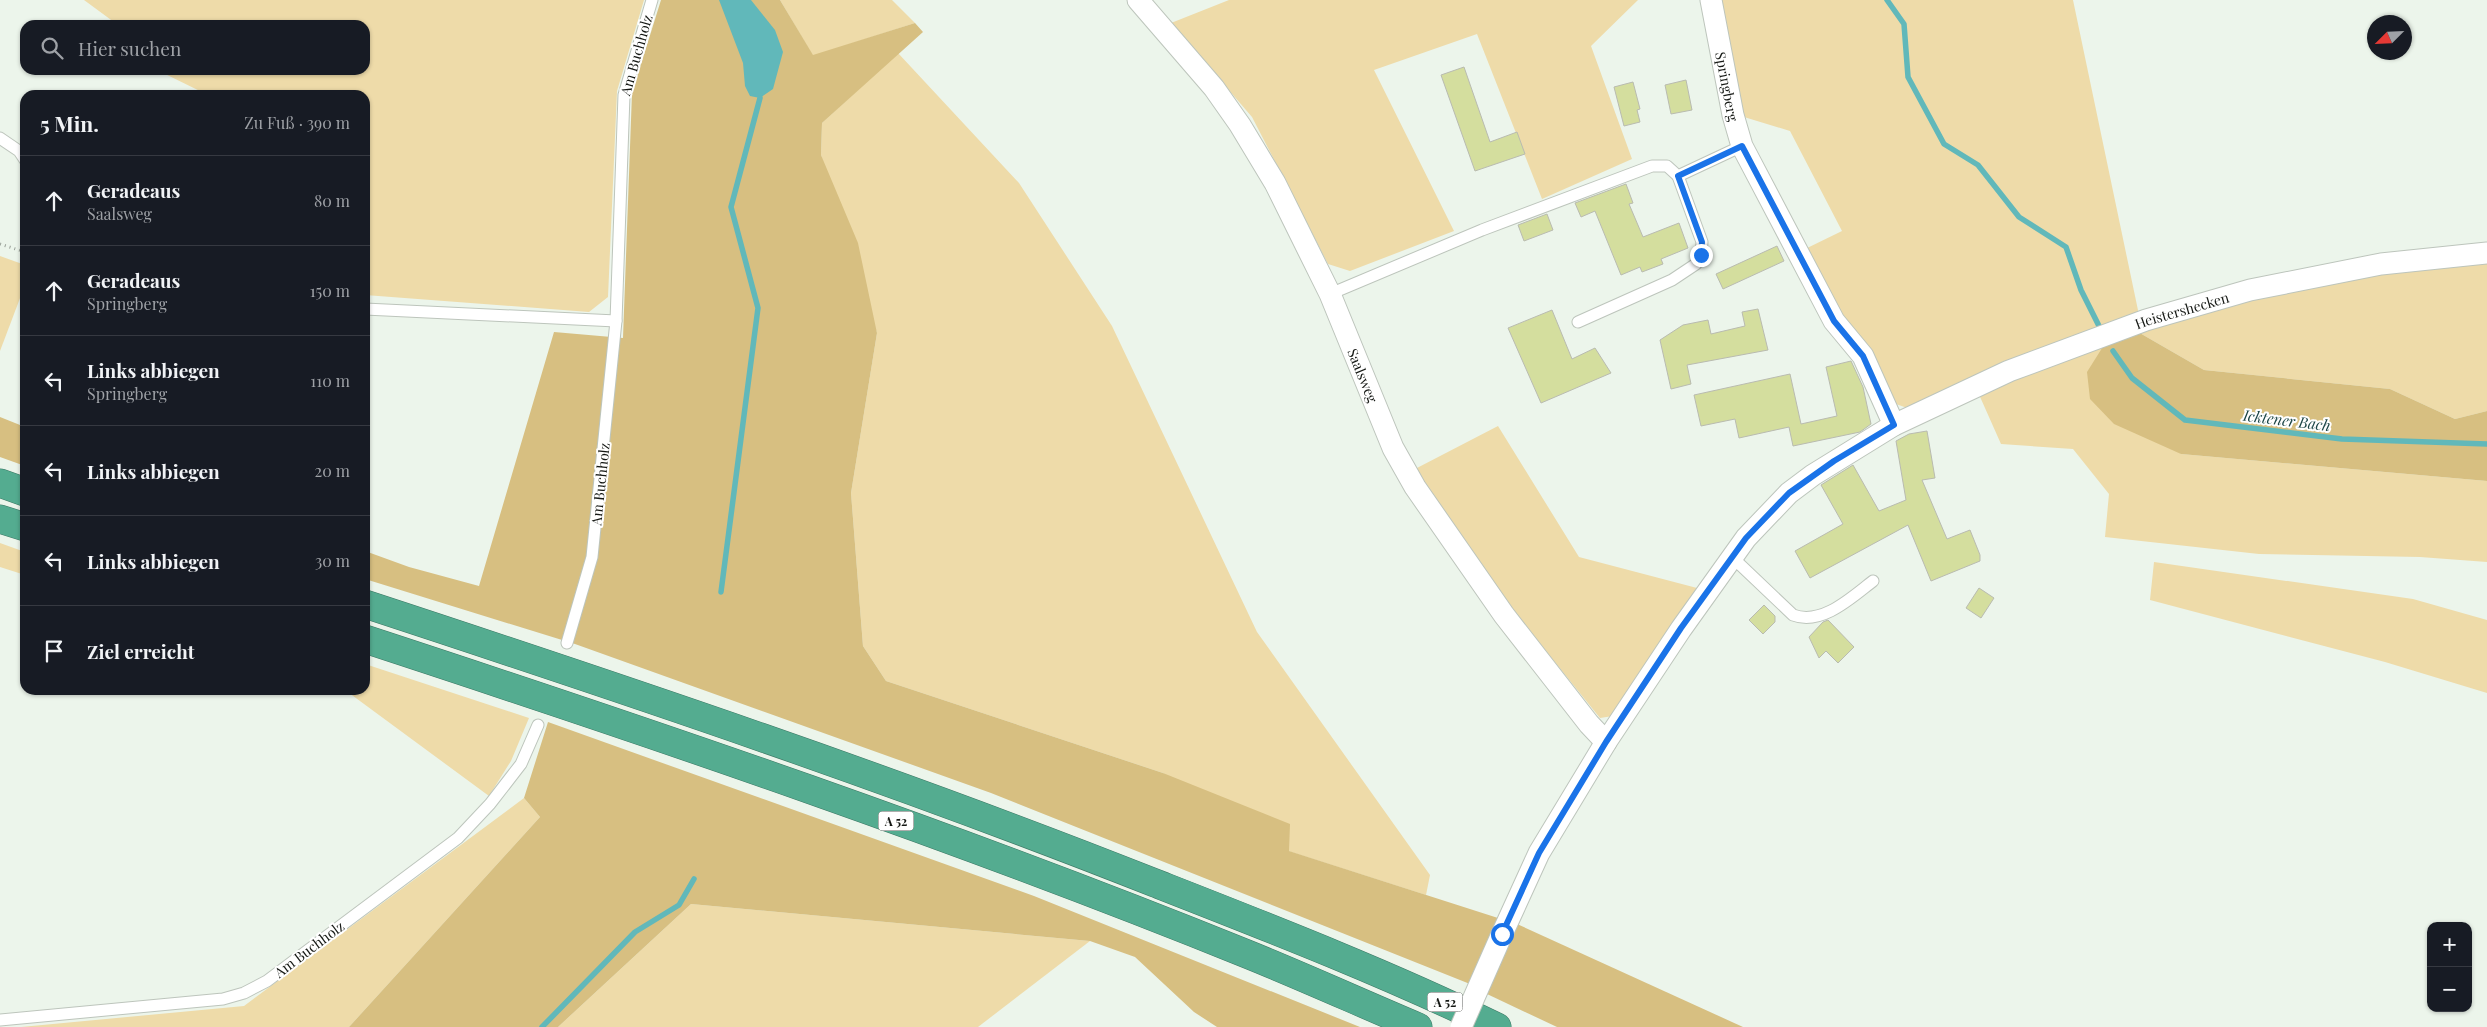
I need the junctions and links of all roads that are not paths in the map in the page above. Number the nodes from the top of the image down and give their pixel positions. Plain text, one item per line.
1 (652, 0) edge
2 (1138, 0) edge
3 (1711, 0) edge
4 (0, 138) edge
5 (1742, 146) junction
6 (20, 152) edge
7 (1678, 176) junction
8 (2487, 253) edge
9 (1330, 294) junction
10 (370, 309) edge
11 (616, 321) junction
12 (1578, 322) dead end
13 (1894, 425) junction
14 (0, 483) edge
15 (20, 490) edge
16 (0, 518) edge
17 (20, 525) edge
18 (1732, 557) junction
19 (1873, 582) dead end
20 (370, 606) edge
21 (370, 641) edge
22 (567, 643) dead end
23 (538, 725) dead end
24 (1608, 739) junction
25 (0, 1020) edge
26 (1418, 1027) edge
27 (1461, 1027) edge
28 (1497, 1027) edge

1 - 11 lane, Am Buchholz
2 - 9 street, Saalsweg
3 - 5 street, Springberg
4 - 6 lane
5 - 7 lane
5 - 13 street, Springberg
7 - 9 lane
7 - 12 lane
8 - 13 street, Heistershecken
9 - 24 street, Saalsweg
10 - 11 lane
11 - 22 lane, Am Buchholz
13 - 18 street
14 - 15 highway
16 - 17 highway
18 - 19 lane
18 - 24 street
20 - 28 highway, A 52
21 - 26 highway, A 52
23 - 25 lane, Am Buchholz
24 - 27 street, bridge

